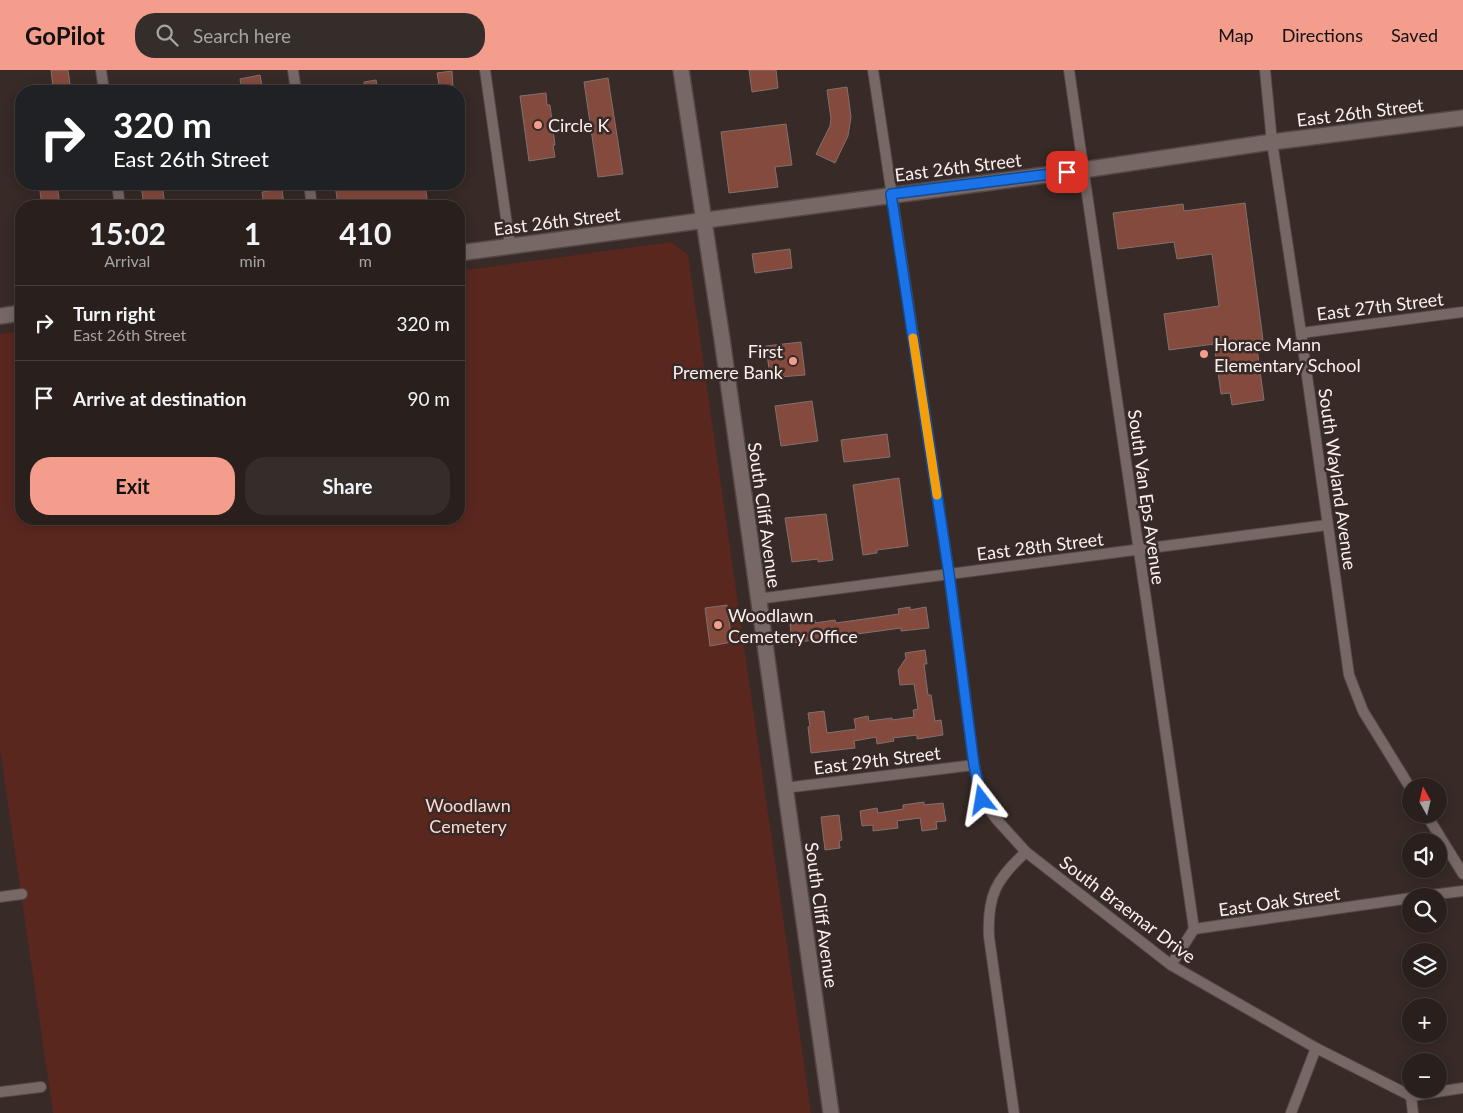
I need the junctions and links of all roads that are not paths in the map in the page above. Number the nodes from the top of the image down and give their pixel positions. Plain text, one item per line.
1 (101, 70) edge
2 (293, 70) edge
3 (485, 70) edge
4 (682, 70) edge
5 (873, 70) edge
6 (1069, 70) edge
7 (1265, 70) edge
8 (103, 85) edge
9 (295, 85) edge
10 (1463, 118) edge
11 (1272, 142) junction
12 (1083, 170) junction
13 (891, 194) junction
14 (704, 221) junction
15 (510, 246) junction
16 (465, 252) edge
17 (1463, 312) edge
18 (15, 314) edge
19 (0, 316) edge
20 (1301, 333) junction
21 (1327, 525) junction
22 (1138, 549) junction
23 (949, 574) junction
24 (758, 599) junction
25 (974, 765) junction
26 (1404, 778) edge
27 (784, 788) junction
28 (1432, 823) edge
29 (1026, 852) junction
30 (1463, 874) edge
31 (1463, 890) edge
32 (1447, 892) edge
33 (22, 894) dead end
34 (0, 897) edge
35 (1402, 899) edge
36 (1194, 929) junction
37 (1171, 966) junction
38 (1316, 1048) junction
39 (41, 1087) dead end
40 (1463, 1088) edge
41 (1447, 1090) edge
42 (1402, 1091) edge
43 (0, 1092) edge
44 (1411, 1098) edge
45 (831, 1113) edge
46 (1014, 1113) edge
47 (1291, 1113) edge
48 (1413, 1113) edge

1 - 8 street
2 - 9 street
3 - 15 street
4 - 14 main road, South Cliff Avenue
5 - 13 street, South Braemar Drive
6 - 12 street, South Van Eps Avenue
7 - 11 street, South Wayland Avenue
10 - 11 main road, East 26th Street
11 - 12 main road, East 26th Street
11 - 20 street, South Wayland Avenue
12 - 13 main road, East 26th Street
12 - 22 street, South Van Eps Avenue
13 - 14 main road, East 26th Street
13 - 23 street, South Braemar Drive
14 - 15 main road, East 26th Street
14 - 24 main road, South Cliff Avenue
15 - 16 main road, East 26th Street
17 - 20 street, East 27th Street
18 - 19 main road
20 - 21 street, South Wayland Avenue
21 - 22 street, East 28th Street
21 - 26 street, South Wayland Avenue
22 - 23 street, East 28th Street
22 - 36 street, South Van Eps Avenue
23 - 24 street, East 28th Street
23 - 25 street, South Braemar Drive
24 - 27 main road, South Cliff Avenue
25 - 27 street, East 29th Street
25 - 29 street, South Braemar Drive
27 - 45 main road, South Cliff Avenue
28 - 30 street
29 - 37 street, South Braemar Drive
29 - 46 street
31 - 32 street
33 - 34 street
35 - 36 street, East Oak Street
36 - 37 street
37 - 38 street, South Braemar Drive
38 - 42 street, South Braemar Drive
38 - 47 street
39 - 43 street
40 - 41 street
44 - 48 street

